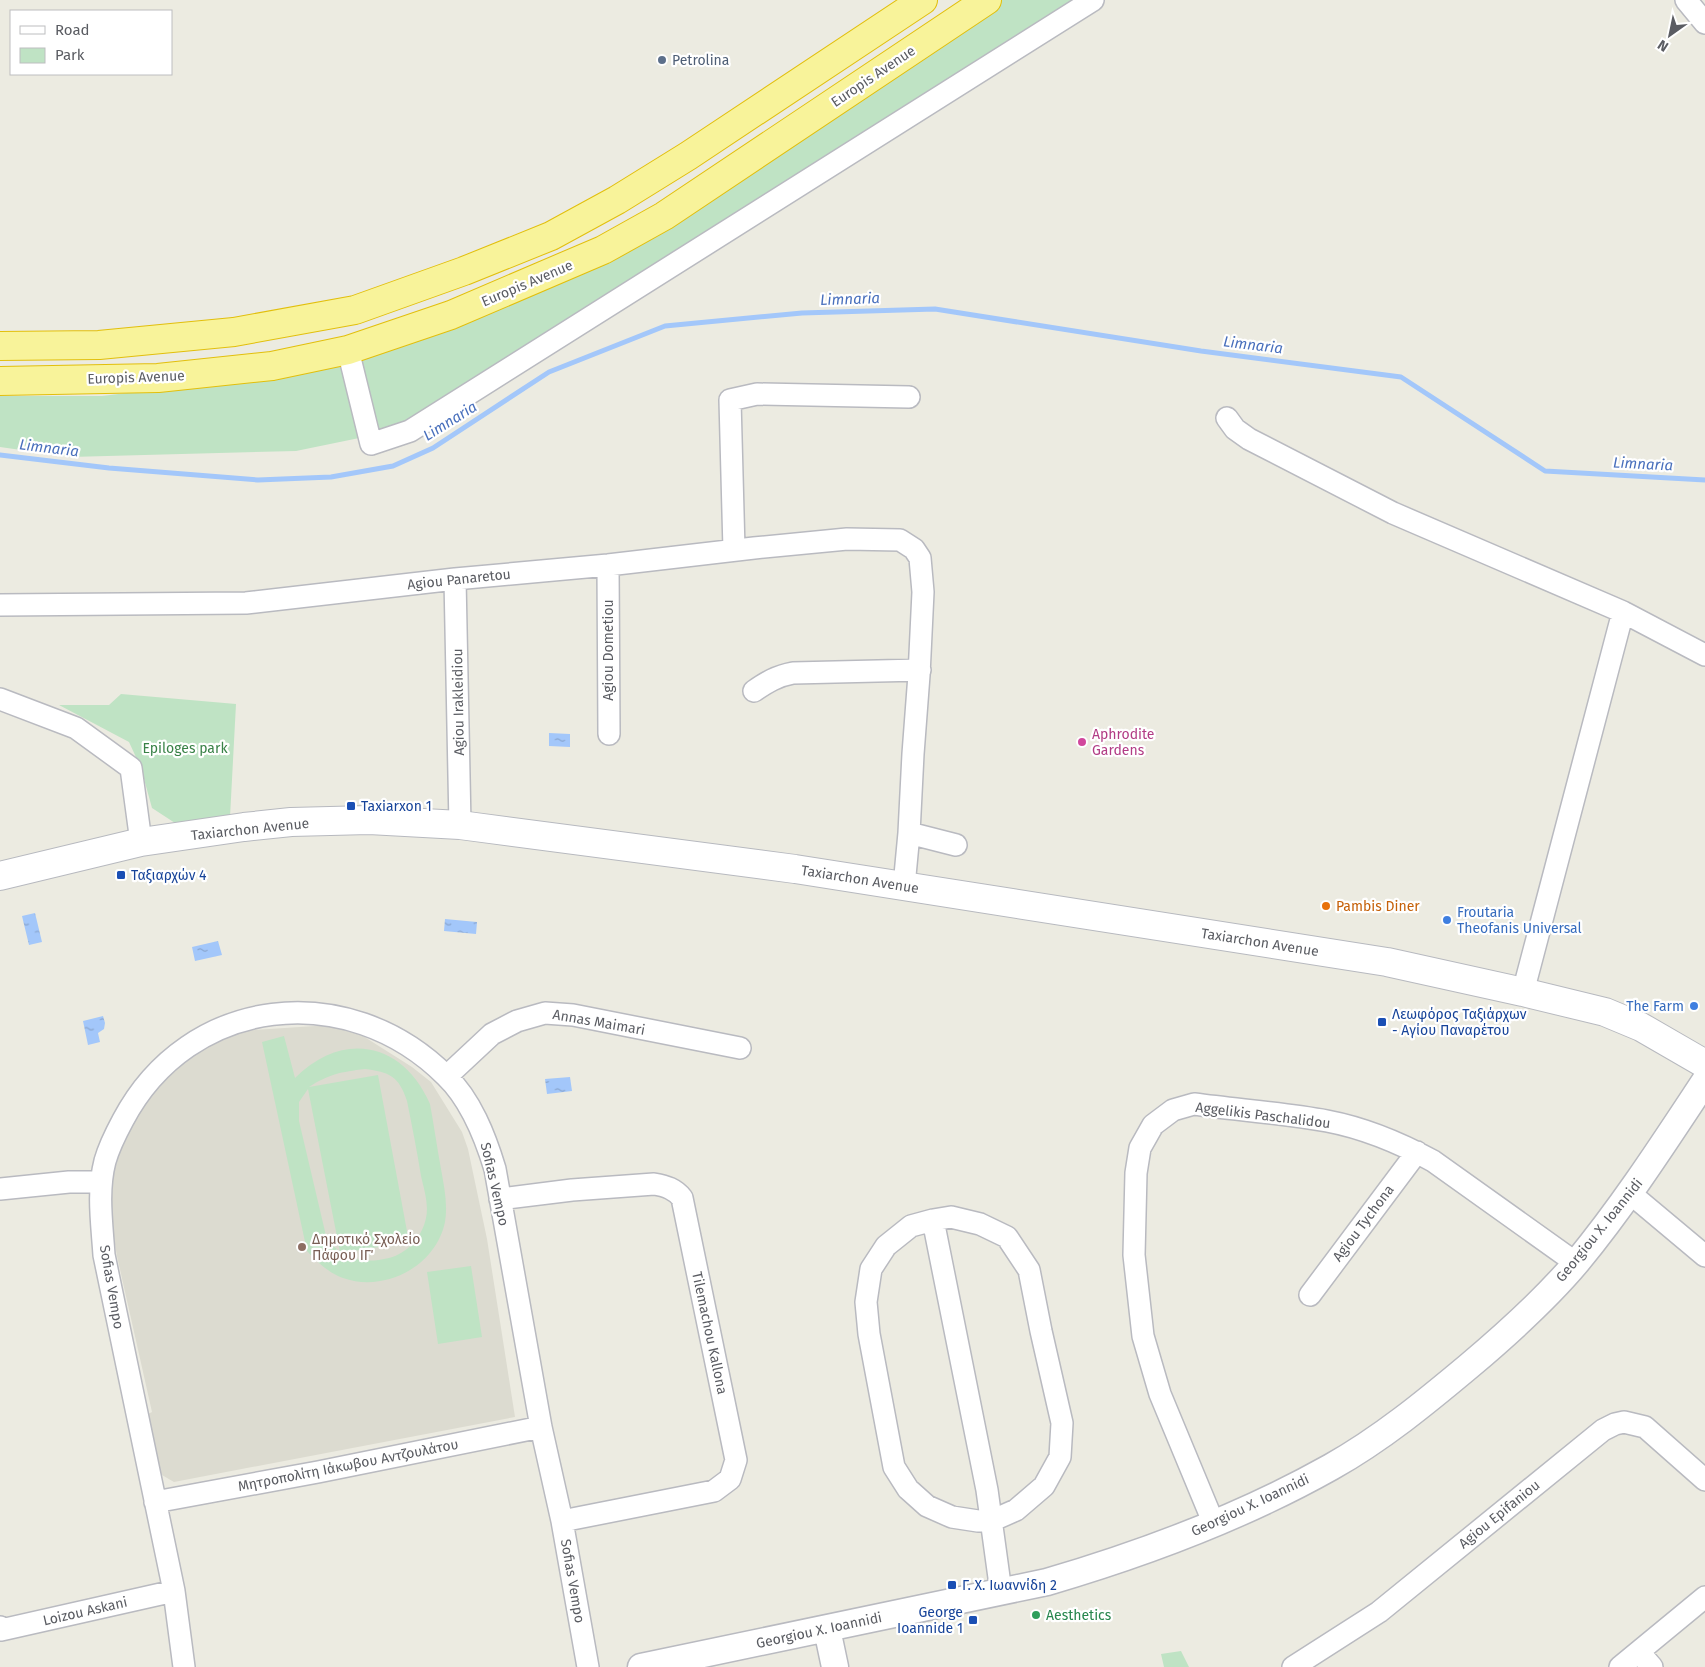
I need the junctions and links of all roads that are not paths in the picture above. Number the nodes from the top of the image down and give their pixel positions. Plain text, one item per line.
1 (923, 0) edge
2 (987, 0) edge
3 (1093, 0) edge
4 (1686, 0) edge
5 (1705, 24) edge
6 (0, 346) edge
7 (348, 350) junction
8 (0, 381) edge
9 (909, 397) dead end
10 (1227, 418) dead end
11 (734, 550) junction
12 (608, 565) junction
13 (455, 579) junction
14 (0, 605) edge
15 (1623, 612) junction
16 (1705, 655) edge
17 (920, 670) junction
18 (754, 692) dead end
19 (0, 699) edge
20 (609, 734) dead end
21 (460, 825) junction
22 (909, 833) junction
23 (141, 842) junction
24 (956, 845) dead end
25 (0, 876) edge
26 (904, 886) junction
27 (1522, 992) junction
28 (740, 1048) dead end
29 (1705, 1064) edge
30 (447, 1076) junction
31 (1705, 1081) edge
32 (1417, 1152) junction
33 (101, 1182) junction
34 (0, 1189) edge
35 (1631, 1194) junction
36 (500, 1199) junction
37 (933, 1220) junction
38 (1705, 1256) edge
39 (1576, 1263) junction
40 (1310, 1295) dead end
41 (541, 1427) junction
42 (1705, 1480) edge
43 (155, 1502) junction
44 (562, 1521) junction
45 (991, 1521) junction
46 (1214, 1524) junction
47 (174, 1591) junction
48 (1001, 1592) junction
49 (1705, 1598) edge
50 (0, 1627) edge
51 (827, 1629) junction
52 (1646, 1660) edge
53 (184, 1667) edge
54 (588, 1667) edge
55 (641, 1667) edge
56 (835, 1667) edge
57 (1293, 1667) edge
58 (1620, 1667) edge

1 - 6 highway
2 - 7 highway, Europis Avenue
3 - 7 street
4 - 5 street
7 - 8 highway, Europis Avenue
9 - 11 street
10 - 15 street
11 - 12 street, Agiou Panaretou
11 - 17 street, Agiou Panaretou
12 - 13 street, Agiou Panaretou
12 - 20 street, Agiou Dometiou
13 - 14 street, Agiou Panaretou
13 - 21 street, Agiou Irakleidiou
15 - 16 street
15 - 27 street
17 - 18 street
17 - 22 street
19 - 23 street
21 - 23 main road, Taxiarchon Avenue
21 - 26 main road, Taxiarchon Avenue
22 - 24 street
22 - 26 street
23 - 25 main road, Taxiarchon Avenue
26 - 27 main road, Taxiarchon Avenue
27 - 29 main road, Taxiarchon Avenue
28 - 30 street, Annas Maimari
30 - 33 street, Sofias Vempo
30 - 36 street, Sofias Vempo
31 - 35 street, Georgiou X. Ioannidi
32 - 39 street, Aggelikis Paschalidou
32 - 40 street, Agiou Tychona
32 - 46 street, Aggelikis Paschalidou
33 - 34 street
33 - 43 street, Sofias Vempo
35 - 38 street
35 - 39 street, Georgiou X. Ioannidi
36 - 41 street, Sofias Vempo
36 - 44 street, Tilemachou Kallona
37 - 45 street
37 - 45 street
37 - 45 street
39 - 46 street, Georgiou X. Ioannidi
41 - 43 street, Μητροπολίτη Ιάκωβου Αντζουλάτου
41 - 44 street, Sofias Vempo
42 - 57 street, Agiou Epifaniou
43 - 47 street, Sofias Vempo
44 - 54 street, Sofias Vempo
45 - 48 street
46 - 48 street, Georgiou X. Ioannidi
47 - 50 street, Loizou Askani
47 - 53 street, Sofias Vempo
48 - 51 street, Georgiou X. Ioannidi
49 - 52 street
51 - 55 street, Georgiou X. Ioannidi
51 - 56 street
52 - 58 street

